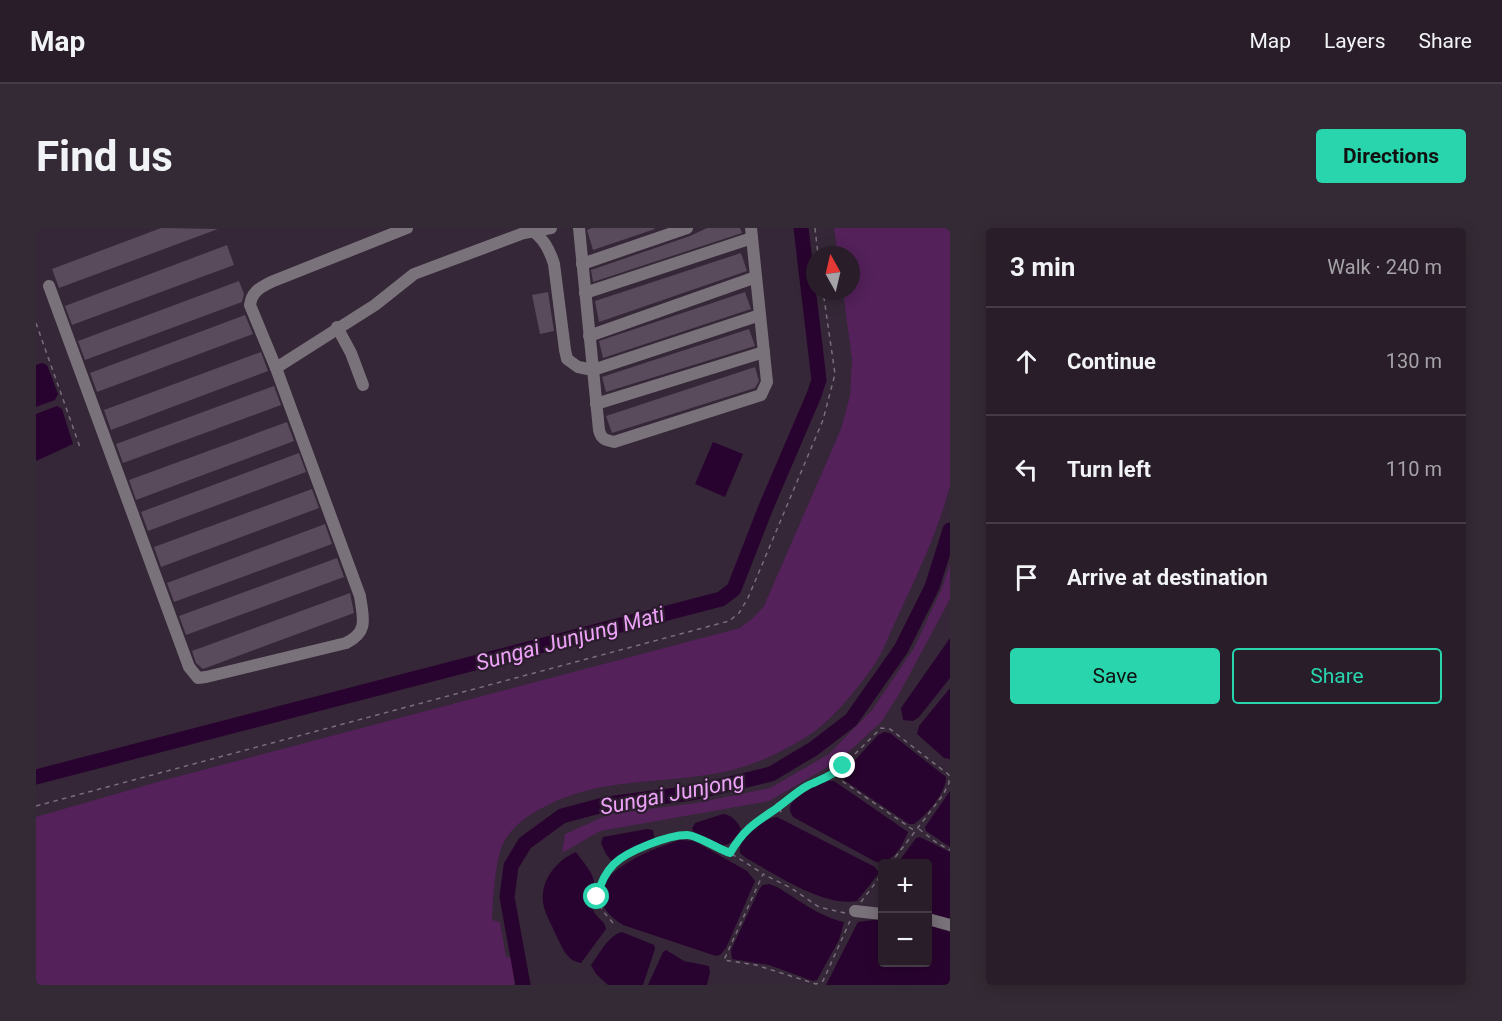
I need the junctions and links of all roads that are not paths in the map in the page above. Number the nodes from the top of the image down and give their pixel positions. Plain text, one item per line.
1 (407, 228) edge
2 (551, 228) edge
3 (579, 228) edge
4 (687, 228) edge
5 (534, 232) junction
6 (752, 233) edge
7 (582, 264) junction
8 (756, 277) junction
9 (49, 286) dead end
10 (585, 293) junction
11 (760, 315) junction
12 (337, 327) junction
13 (589, 336) junction
14 (764, 351) junction
15 (276, 368) junction
16 (593, 370) junction
17 (363, 385) dead end
18 (596, 404) junction
19 (855, 911) road end
20 (878, 914) edge
21 (932, 920) edge
22 (950, 925) edge

1 - 15 street
2 - 5 street
3 - 7 street
4 - 7 street
5 - 12 street
5 - 16 street
6 - 8 street
6 - 10 street
7 - 10 street
8 - 11 street
8 - 13 street
9 - 15 street
10 - 13 street
11 - 14 street
11 - 16 street
12 - 15 street
12 - 17 street
13 - 16 street
14 - 18 street
14 - 18 street
16 - 18 street
19 - 20 street
21 - 22 street

